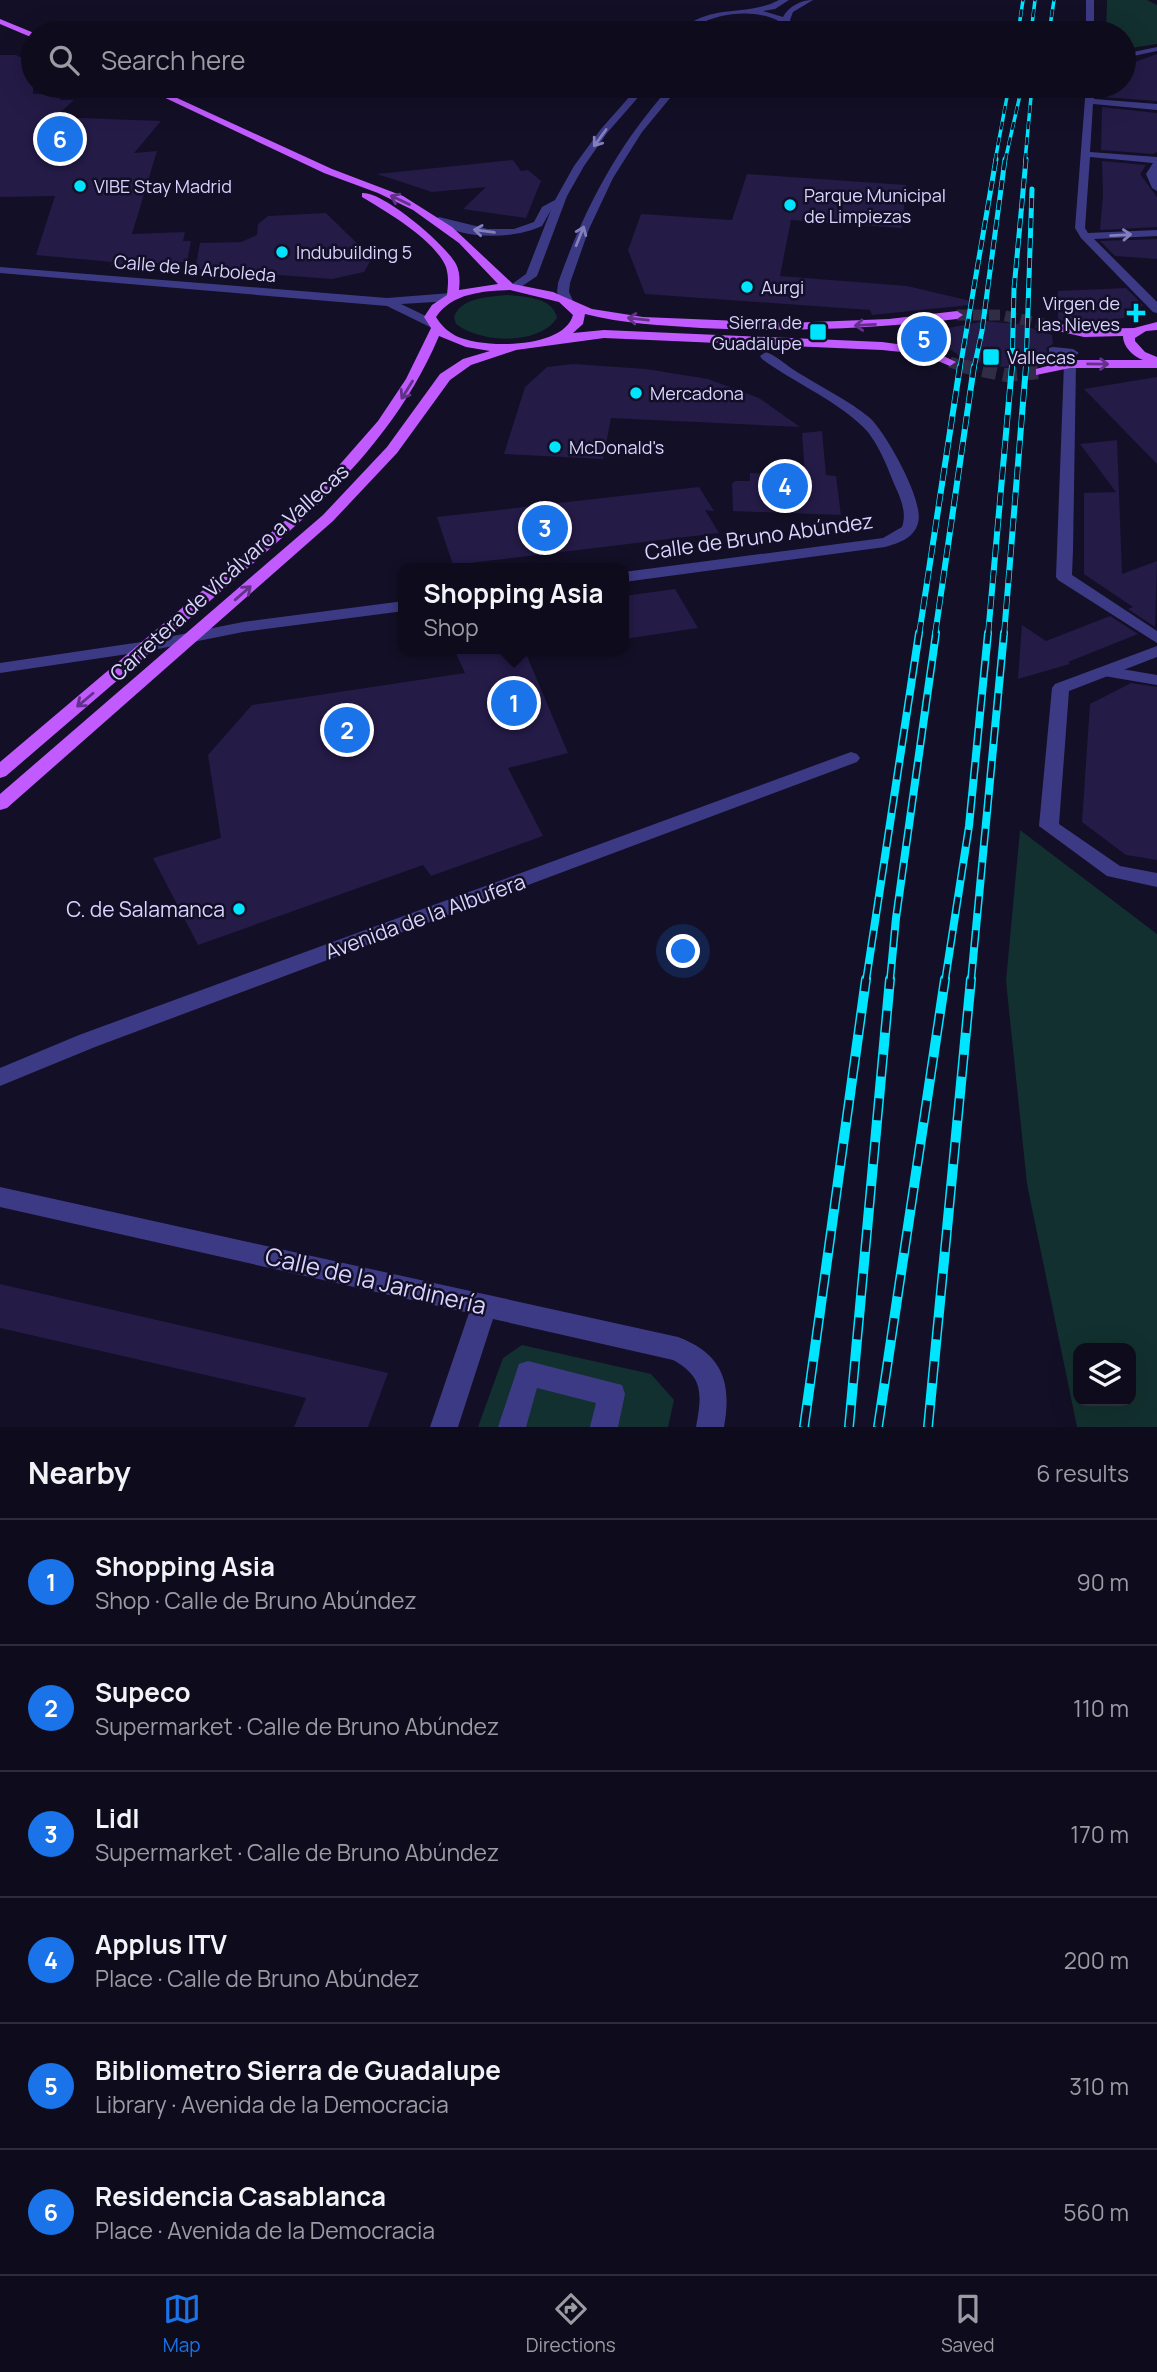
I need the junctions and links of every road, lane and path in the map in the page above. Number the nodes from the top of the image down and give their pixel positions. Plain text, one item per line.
1 (785, 0) edge
2 (809, 0) edge
3 (1090, 0) edge
4 (745, 13) junction
5 (786, 20) joint
6 (0, 21) edge
7 (697, 21) edge
8 (1090, 21) edge
9 (21, 31) edge
10 (1157, 49) edge
11 (1136, 53) edge
12 (170, 98) edge
13 (633, 98) edge
14 (666, 98) edge
15 (1090, 101) joint
16 (1157, 107) edge
17 (1085, 154) junction
18 (1157, 162) edge
19 (328, 171) junction
20 (1154, 174) edge
21 (1157, 188) edge
22 (562, 196) junction
23 (439, 219) junction
24 (1157, 233) edge
25 (1084, 236) junction
26 (0, 270) edge
27 (512, 287) junction
28 (452, 297) junction
29 (387, 302) junction
30 (571, 304) junction
31 (1157, 311) edge
32 (957, 315) tunnel mouth
33 (1044, 324) tunnel mouth
34 (434, 326) junction
35 (1157, 326) edge
36 (1139, 330) junction
37 (555, 339) junction
38 (511, 348) junction
39 (1053, 351) dead end
40 (1071, 358) junction
41 (772, 361) dead end
42 (950, 362) tunnel mouth
43 (1157, 363) edge
44 (1041, 372) tunnel mouth
45 (629, 576) edge
46 (398, 608) edge
47 (192, 638) junction
48 (1157, 638) edge
49 (148, 646) junction
50 (1157, 651) edge
51 (0, 668) edge
52 (1104, 671) junction
53 (1157, 680) edge
54 (851, 758) dead end
55 (0, 772) edge
56 (0, 804) edge
57 (1157, 880) edge
58 (0, 1077) edge
59 (0, 1197) edge
60 (485, 1304) junction
61 (712, 1417) edge
62 (444, 1427) edge
63 (512, 1427) edge
64 (604, 1427) edge

1 - 4 street
2 - 5 street
3 - 8 street
4 - 5 street
4 - 7 street
6 - 9 main road
10 - 11 street
12 - 19 main road
13 -> 22 street
30 -> 14 street
15 - 16 street
15 - 17 street
17 - 18 street
17 - 25 street
18 - 20 street
23 -> 19 main road
19 - 28 main road
20 - 21 street
22 -> 23 street
22 - 27 street
23 - 27 main road
25 -> 24 street
25 - 31 street
26 - 29 street, Calle de la Arboleda
27 - 28 main road
27 - 30 main road
28 - 29 street, Calle de la Arboleda
28 - 34 main road, Carretera de Vicálvaro a Vallecas
29 - 34 street, Calle de la Arboleda
32 -> 30 main road
30 - 37 main road
31 - 36 street
33 - 36 main road
34 - 38 main road
34 -> 49 main road, Carretera de Vicálvaro a Vallecas
35 - 36 main road
36 - 43 main road
37 - 38 main road
37 - 42 main road
47 -> 38 main road, Carretera de Vicálvaro a Vallecas
39 - 40 street
40 -> 43 main road
40 - 44 main road
40 - 48 street
41 - 45 street, Calle de Bruno Abúndez
46 - 47 street
47 - 49 street
47 - 56 main road, Carretera de Vicálvaro a Vallecas
49 - 51 street
49 -> 55 main road, Carretera de Vicálvaro a Vallecas
50 - 52 street
52 - 53 street
52 - 57 street
54 - 58 street, Avenida de la Albufera
59 - 60 street, Calle de la Jardinería
60 - 61 street, Calle de la Jardinería
60 - 62 street
63 - 64 street

